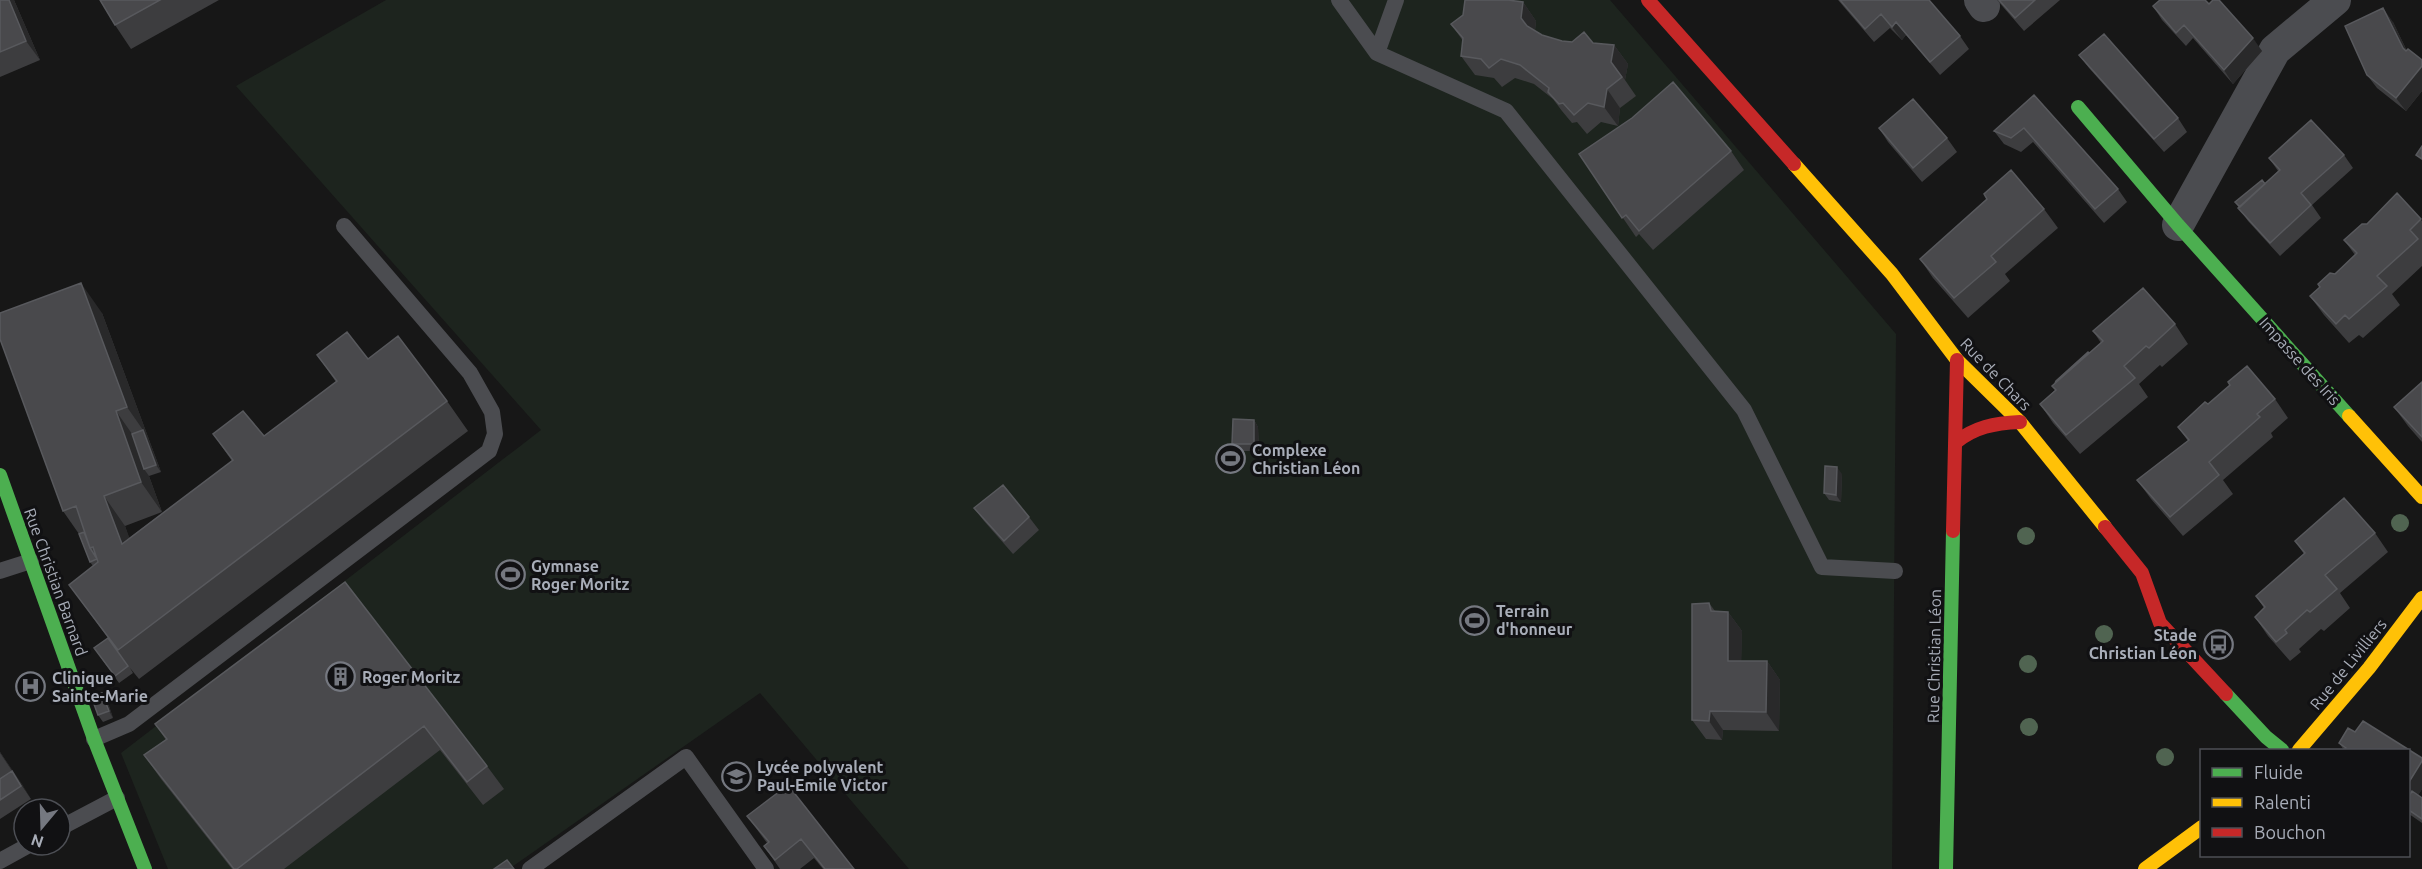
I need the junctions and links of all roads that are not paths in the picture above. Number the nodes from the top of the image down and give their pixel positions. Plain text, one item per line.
1 (1339, 0) edge
2 (1396, 0) edge
3 (1648, 0) edge
4 (2335, 0) edge
5 (1377, 53) junction
6 (2078, 107) dead end
7 (2178, 225) junction
8 (344, 226) dead end
9 (1957, 360) junction
10 (2020, 422) junction
11 (1955, 443) junction
12 (0, 475) edge
13 (2422, 497) edge
14 (31, 561) junction
15 (0, 571) edge
16 (1895, 571) dead end
17 (2422, 597) edge
18 (94, 739) junction
19 (2281, 749) edge
20 (2300, 749) edge
21 (117, 798) junction
22 (72, 822) edge
23 (2200, 828) edge
24 (145, 869) edge
25 (530, 869) edge
26 (766, 869) edge
27 (1947, 869) edge
28 (2145, 869) edge

1 - 5 lane
2 - 5 lane
3 - 9 street, Rue de Chars
4 - 7 street
5 - 16 lane
6 - 7 street, Impasse des Iris
7 - 13 street, Impasse des Iris
8 - 18 lane
9 - 10 street, Rue de Chars
9 - 11 street, Rue Christian Léon
10 - 11 street
10 - 19 street, Rue de Chars
11 - 27 street, Rue Christian Léon
12 - 14 street, Rue Christian Barnard
14 - 15 lane
14 - 18 street, Rue Christian Barnard
17 - 20 street, Rue de Livilliers
18 - 21 street, Rue Christian Barnard
21 - 22 lane
21 - 24 street, Rue Christian Barnard
23 - 28 street
25 - 26 lane

